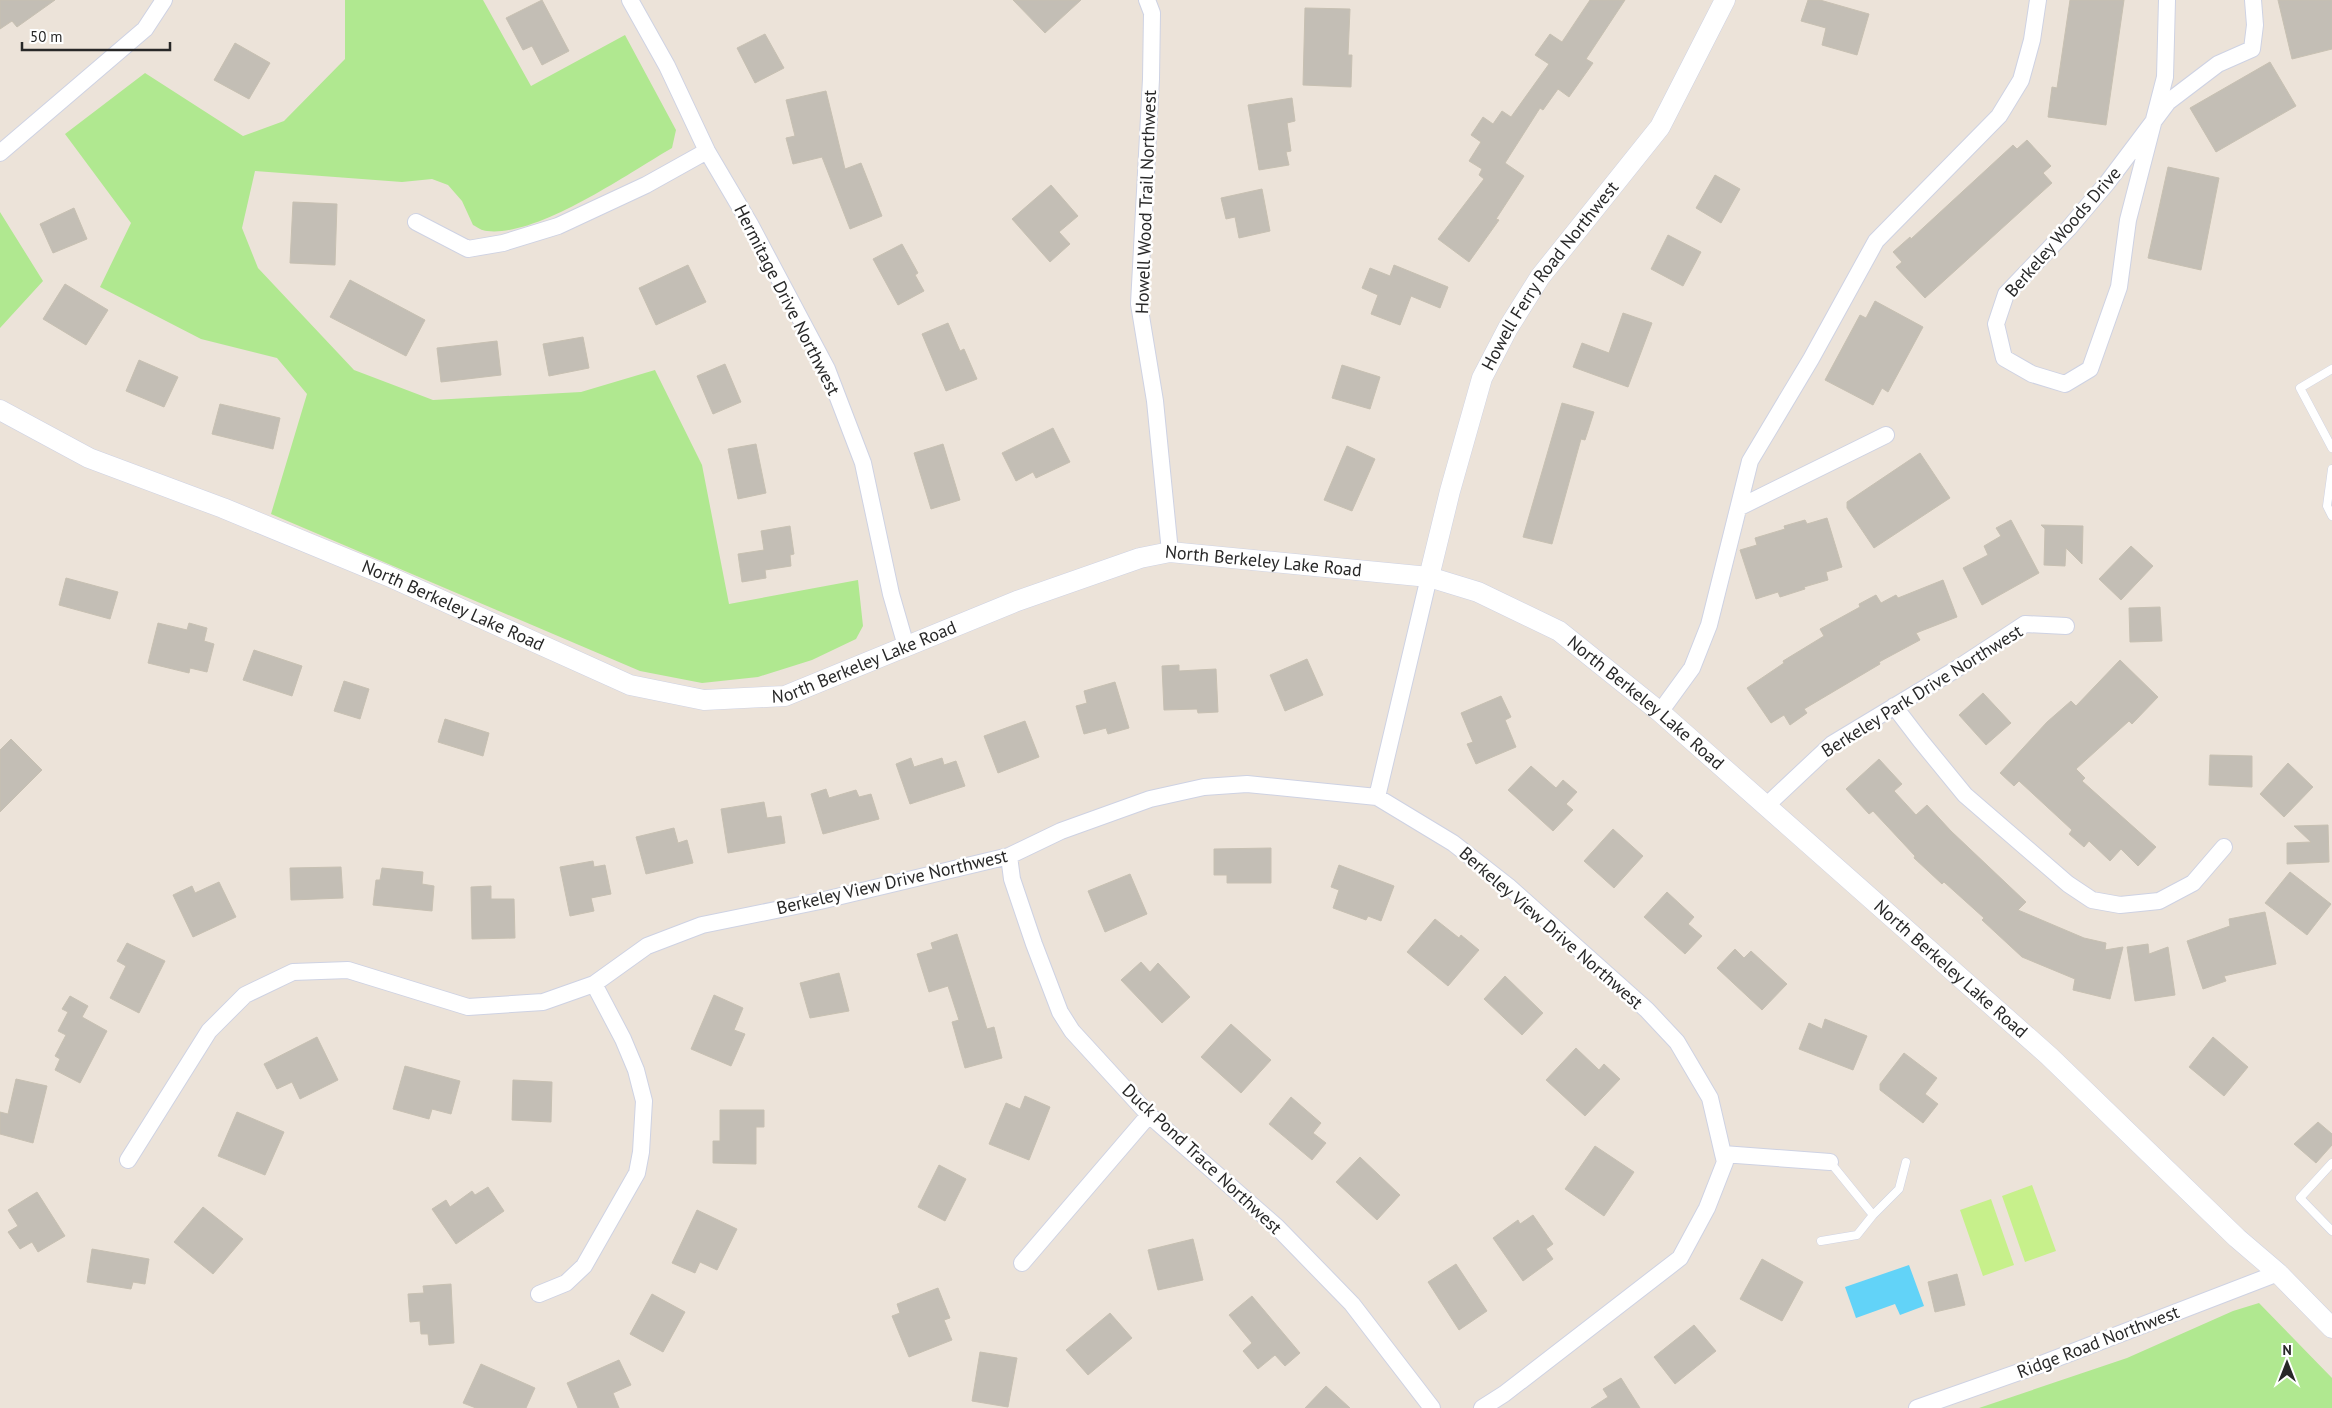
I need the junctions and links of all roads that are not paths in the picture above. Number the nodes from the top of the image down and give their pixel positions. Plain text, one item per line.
1 (164, 0) edge
2 (630, 0) edge
3 (1147, 0) edge
4 (1725, 0) edge
5 (2038, 0) edge
6 (2168, 0) edge
7 (2254, 0) edge
8 (2154, 120) junction
9 (707, 151) junction
10 (0, 153) edge
11 (416, 222) dead end
12 (2332, 369) edge
13 (0, 410) edge
14 (1886, 435) dead end
15 (2332, 448) edge
16 (2332, 469) edge
17 (1740, 507) junction
18 (2332, 516) edge
19 (1170, 552) junction
20 (1429, 577) junction
21 (2066, 626) dead end
22 (906, 646) junction
23 (1894, 706) junction
24 (1660, 712) junction
25 (1377, 798) junction
26 (1767, 805) junction
27 (2224, 847) dead end
28 (1009, 856) junction
29 (594, 984) junction
30 (1149, 1115) junction
31 (1723, 1154) junction
32 (128, 1160) dead end
33 (1830, 1162) joint
34 (1906, 1162) dead end
35 (2332, 1163) edge
36 (1874, 1215) junction
37 (2332, 1231) edge
38 (1821, 1241) dead end
39 (1022, 1263) dead end
40 (2278, 1273) junction
41 (539, 1294) dead end
42 (2332, 1328) edge
43 (1432, 1408) edge
44 (1482, 1408) edge
45 (1917, 1408) edge

1 - 10 street
2 - 9 street, Hermitage Drive Northwest
3 - 19 street, Howell Wood Trail Northwest
4 - 20 street, Howell Ferry Road Northwest
5 - 17 street
6 - 8 street, Berkeley Woods Drive
7 - 8 street, Berkeley Woods Drive
8 - 8 street, Berkeley Woods Drive
9 - 11 street
9 - 22 street, Hermitage Drive Northwest
12 - 15 lane
13 - 22 street, North Berkeley Lake Road
14 - 17 street
16 - 18 lane
17 - 24 street
19 - 20 street, North Berkeley Lake Road
19 - 22 street, North Berkeley Lake Road
20 - 24 street, North Berkeley Lake Road
20 - 25 street
21 - 23 street, Berkeley Park Drive Northwest
23 - 26 street, Berkeley Park Drive Northwest
23 - 27 street
24 - 26 street, North Berkeley Lake Road
25 - 28 street, Berkeley View Drive Northwest
25 - 31 street, Berkeley View Drive Northwest
26 - 40 street, North Berkeley Lake Road
28 - 29 street, Berkeley View Drive Northwest
28 - 30 street, Duck Pond Trace Northwest
29 - 32 street, Berkeley View Drive Northwest
29 - 41 street
30 - 39 street
30 - 43 street, Duck Pond Trace Northwest
31 - 33 street
31 - 44 street, Berkeley View Drive Northwest
33 - 36 lane
34 - 36 lane
35 - 37 lane
36 - 38 lane
40 - 42 street, North Berkeley Lake Road
40 - 45 street, Ridge Road Northwest

